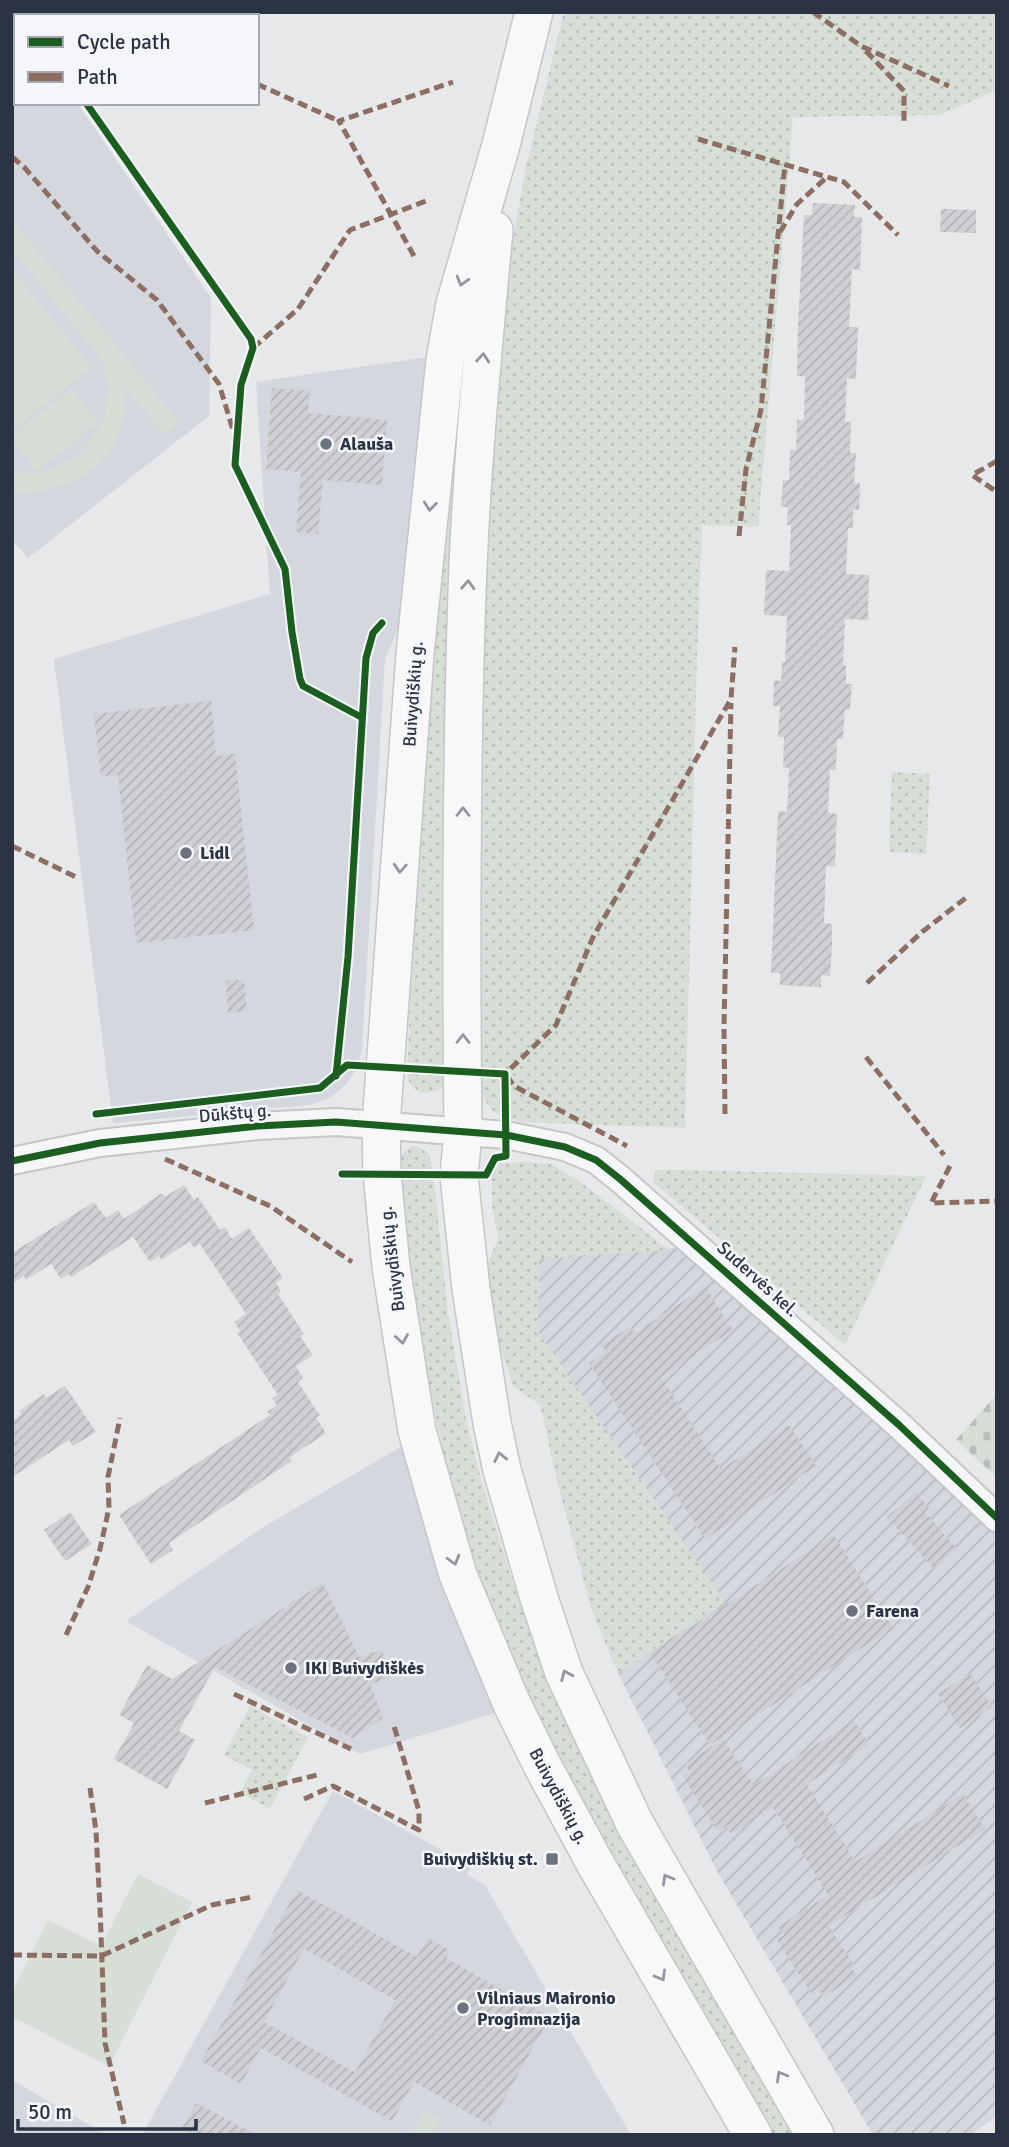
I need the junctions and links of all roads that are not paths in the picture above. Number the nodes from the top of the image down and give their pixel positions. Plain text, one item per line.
1 (534, 12) edge
2 (501, 145) junction
3 (381, 1125) junction
4 (463, 1132) junction
5 (12, 1161) edge
6 (997, 1518) edge
7 (753, 2135) edge
8 (815, 2135) edge

1 - 2 main road, Buivydiškių g.
2 -> 3 main road, Buivydiškių g.
4 -> 2 main road, Buivydiškių g.
3 - 4 street, Dūkštų g.
3 - 5 street, Dūkštų g.
3 -> 7 main road, Buivydiškių g.
4 - 6 street, Sudervės kel.
8 -> 4 main road, Buivydiškių g.

